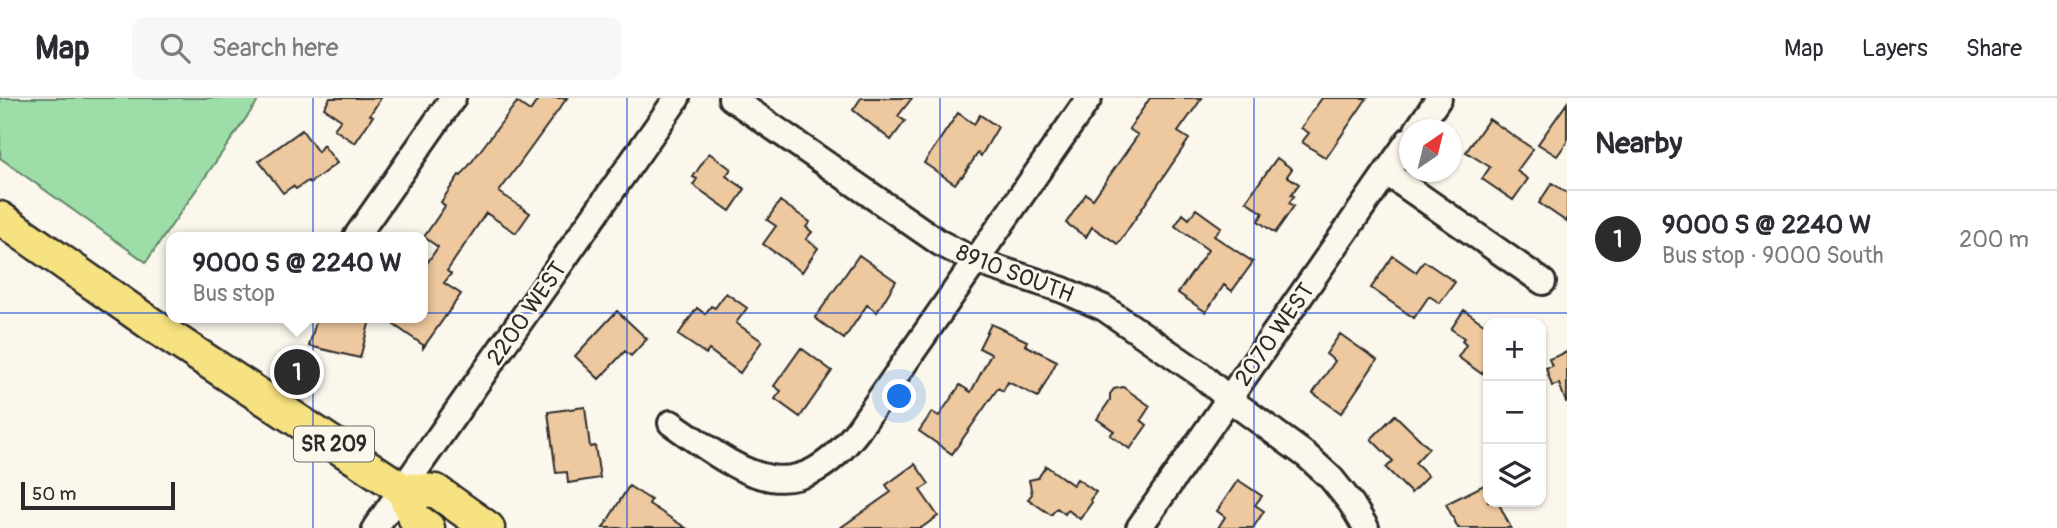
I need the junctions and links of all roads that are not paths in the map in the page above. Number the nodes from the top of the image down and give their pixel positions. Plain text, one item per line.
1 (453, 98) edge
2 (677, 98) edge
3 (731, 98) edge
4 (1089, 98) edge
5 (1439, 98) edge
6 (1425, 119) edge
7 (1399, 155) edge
8 (1387, 173) junction
9 (0, 218) edge
10 (359, 232) edge
11 (975, 261) junction
12 (1543, 282) dead end
13 (1229, 399) junction
14 (671, 423) dead end
15 (402, 489) junction
16 (375, 528) edge
17 (428, 528) edge
18 (488, 528) edge
19 (1139, 528) edge
20 (1366, 528) edge

1 - 10 street
2 - 15 street, 2200 WEST
3 - 11 street, 8910 SOUTH
4 - 11 street
5 - 6 street
7 - 8 street, 2070 WEST
8 - 12 street
8 - 13 street, 2070 WEST
9 - 15 main road, SR 209
11 - 13 street, 8910 SOUTH
11 - 14 street
13 - 19 street, 2070 WEST
13 - 20 street, 8910 SOUTH
15 - 16 street, 2200 WEST
15 - 17 main road
15 - 18 main road, SR 209

